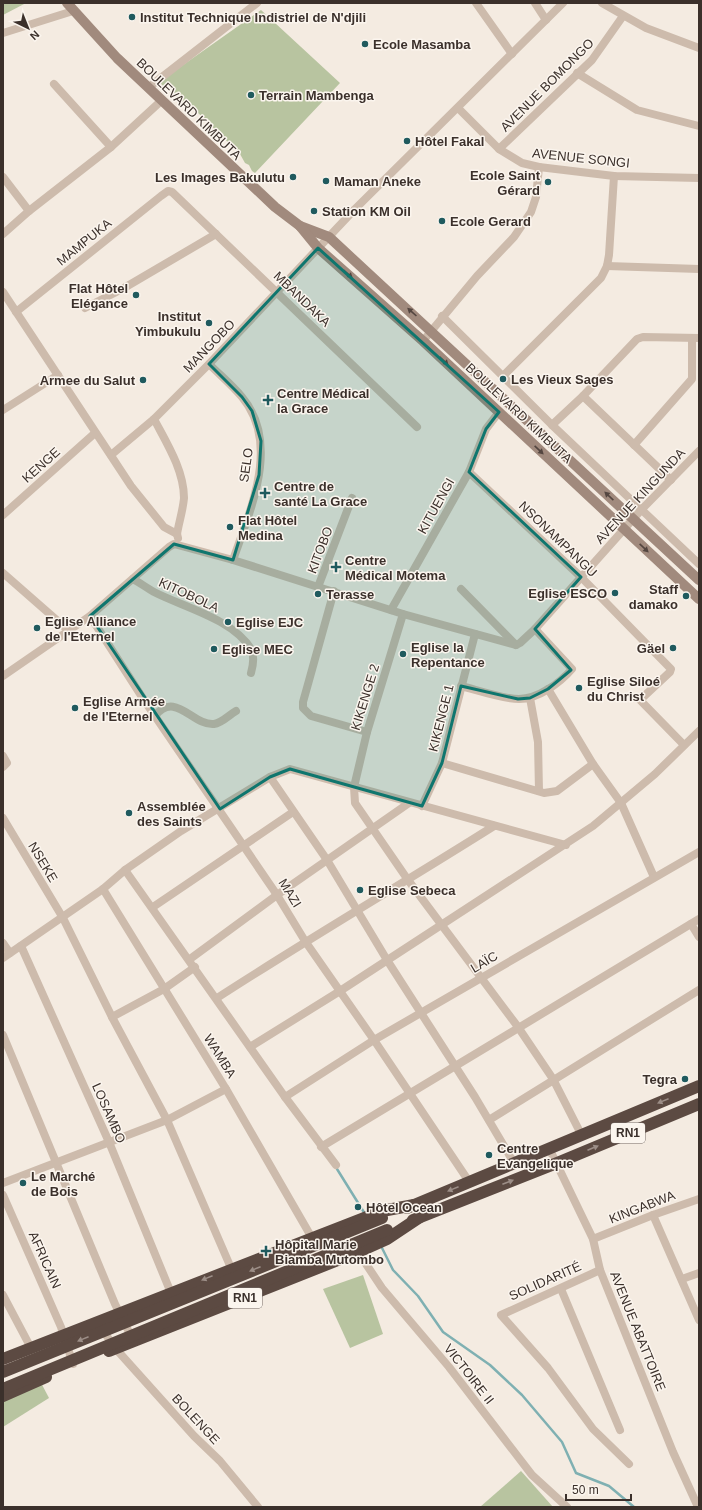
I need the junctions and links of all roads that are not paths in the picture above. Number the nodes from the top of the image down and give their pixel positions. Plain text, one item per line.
1 (257, 3) edge
2 (476, 3) edge
3 (535, 3) edge
4 (563, 3) edge
5 (602, 3) edge
6 (70, 7) edge
7 (623, 16) junction
8 (546, 20) junction
9 (3, 33) edge
10 (699, 48) edge
11 (512, 54) junction
12 (577, 73) junction
13 (54, 84) dead end
14 (148, 88) junction
15 (161, 101) junction
16 (458, 108) junction
17 (699, 126) edge
18 (111, 147) junction
19 (499, 149) junction
20 (539, 167) junction
21 (614, 176) junction
22 (3, 177) edge
23 (699, 178) edge
24 (168, 192) joint
25 (28, 211) junction
26 (300, 226) junction
27 (3, 234) edge
28 (216, 234) junction
29 (329, 237) junction
30 (318, 248) junction
31 (607, 266) junction
32 (699, 269) edge
33 (3, 292) edge
34 (277, 292) junction
35 (85, 308) dead end
36 (16, 312) junction
37 (442, 316) junction
38 (431, 330) junction
39 (696, 338) edge
40 (423, 341) junction
41 (209, 364) junction
42 (58, 375) junction
43 (503, 376) junction
44 (583, 396) junction
45 (3, 410) edge
46 (499, 412) junction
47 (154, 419) junction
48 (552, 425) junction
49 (417, 427) dead end
50 (95, 433) junction
51 (634, 444) junction
52 (699, 451) edge
53 (111, 456) junction
54 (469, 472) junction
55 (672, 480) junction
56 (352, 498) dead end
57 (642, 509) junction
58 (3, 515) edge
59 (634, 519) junction
60 (625, 530) junction
61 (176, 534) junction
62 (180, 545) junction
63 (233, 560) junction
64 (699, 564) edge
65 (3, 573) edge
66 (581, 577) junction
67 (133, 579) junction
68 (699, 580) edge
69 (318, 587) junction
70 (461, 589) dead end
71 (334, 591) junction
72 (699, 599) edge
73 (391, 610) junction
74 (403, 614) junction
75 (90, 616) junction
76 (535, 629) junction
77 (68, 630) junction
78 (475, 634) junction
79 (516, 645) junction
80 (251, 673) dead end
81 (3, 676) edge
82 (461, 686) junction
83 (548, 689) junction
84 (530, 698) junction
85 (236, 711) dead end
86 (155, 716) junction
87 (699, 731) edge
88 (367, 732) junction
89 (684, 745) junction
90 (3, 756) edge
91 (442, 763) junction
92 (593, 764) junction
93 (3, 768) edge
94 (270, 777) junction
95 (354, 787) junction
96 (539, 791) junction
97 (409, 803) junction
98 (621, 803) junction
99 (422, 806) junction
100 (220, 809) junction
101 (293, 812) junction
102 (3, 818) edge
103 (494, 826) junction
104 (372, 830) junction
105 (244, 845) junction
106 (566, 845) junction
107 (699, 852) edge
108 (327, 860) junction
109 (125, 870) junction
110 (654, 877) junction
111 (408, 880) junction
112 (103, 889) junction
113 (277, 895) junction
114 (153, 907) junction
115 (357, 910) junction
116 (63, 918) junction
117 (699, 919) edge
118 (442, 924) junction
119 (691, 924) junction
120 (699, 937) edge
121 (305, 941) junction
122 (3, 943) edge
123 (21, 946) junction
124 (6, 956) edge
125 (190, 959) junction
126 (387, 960) junction
127 (195, 967) junction
128 (481, 977) junction
129 (164, 989) junction
130 (699, 990) edge
131 (340, 992) junction
132 (217, 998) junction
133 (422, 1014) junction
134 (112, 1017) junction
135 (518, 1027) junction
136 (3, 1035) edge
137 (374, 1040) junction
138 (250, 1047) junction
139 (455, 1065) junction
140 (554, 1079) junction
141 (699, 1086) edge
142 (226, 1089) junction
143 (409, 1093) junction
144 (285, 1097) junction
145 (699, 1104) edge
146 (167, 1120) junction
147 (489, 1120) junction
148 (581, 1134) junction
149 (109, 1142) junction
150 (320, 1147) junction
151 (549, 1148) junction
152 (55, 1162) junction
153 (514, 1163) junction
154 (557, 1163) junction
155 (336, 1165) dead end
156 (3, 1183) edge
157 (470, 1183) junction
158 (3, 1195) edge
159 (699, 1199) edge
160 (653, 1214) junction
161 (378, 1216) junction
162 (387, 1235) junction
163 (312, 1238) junction
164 (593, 1239) junction
165 (358, 1252) junction
166 (231, 1268) junction
167 (600, 1270) junction
168 (699, 1272) edge
169 (682, 1279) junction
170 (561, 1289) junction
171 (171, 1293) junction
172 (3, 1296) edge
173 (120, 1313) junction
174 (699, 1320) edge
175 (96, 1322) junction
176 (63, 1335) junction
177 (134, 1342) junction
178 (31, 1348) junction
179 (116, 1349) junction
180 (3, 1359) edge
181 (73, 1366) junction
182 (3, 1372) edge
183 (3, 1389) edge
184 (3, 1396) edge
185 (620, 1430) dead end
186 (629, 1464) dead end
187 (258, 1507) edge
188 (567, 1507) edge
189 (698, 1507) edge

1 - 14 street
2 - 11 street
3 - 8 street
4 - 8 street, MANGOBO
5 - 7 street
6 - 9 street
6 - 14 street, BOULEVARD KIMBUTA
7 - 10 street
7 - 12 street, AVENUE BOMONGO
8 - 11 street, MANGOBO
11 - 16 street, MANGOBO
12 - 17 street
12 - 19 street, AVENUE BOMONGO
13 - 18 street
14 - 15 street, BOULEVARD KIMBUTA
15 - 18 street
15 - 26 street, BOULEVARD KIMBUTA
16 - 19 street, AVENUE SONGI
16 - 29 street, MANGOBO
18 - 25 street
19 - 20 street, AVENUE SONGI
20 - 21 street, AVENUE SONGI
20 - 37 street
21 - 23 street, AVENUE SONGI
21 - 31 street
22 - 25 street
24 - 28 street, MBANDAKA
24 - 36 street, MAMPUKA
25 - 27 street
26 - 29 street
26 - 30 street, BOULEVARD KIMBUTA
28 - 34 street, MBANDAKA
28 - 35 street
29 - 30 street, MANGOBO
38 -> 29 street, BOULEVARD KIMBUTA
30 - 34 street, MANGOBO
30 -> 40 street, BOULEVARD KIMBUTA
31 - 32 street
31 - 43 street
33 - 36 street
34 - 41 street, MANGOBO
34 - 49 street, MBANDAKA
36 - 42 street
37 - 38 street
37 - 43 street
38 - 40 street
59 -> 38 street, BOULEVARD KIMBUTA
39 - 44 street
39 - 51 street
40 -> 46 street, BOULEVARD KIMBUTA
41 - 47 street, MANGOBO
41 - 63 street, SELO
42 - 45 street
42 - 50 street
43 - 48 street
44 - 48 street
44 - 51 street
46 - 54 street, KITUENGI
46 -> 60 street, BOULEVARD KIMBUTA
47 - 53 street, MANGOBO
47 - 61 street
48 - 57 street
50 - 53 street
50 - 58 street, KENGE
51 - 55 street
52 - 55 street, AVENUE KINGUNDA
53 - 61 street
54 - 66 street, NSONAMPANGU
54 - 73 street, KITUENGI
55 - 57 street, AVENUE KINGUNDA
56 - 69 street, KITOBO
57 - 59 street, AVENUE KINGUNDA
57 - 64 street
59 - 60 street, AVENUE KINGUNDA
59 - 68 street, BOULEVARD KIMBUTA
60 - 66 street, AVENUE KINGUNDA
60 -> 72 street, BOULEVARD KIMBUTA
61 - 62 street
62 - 63 street
62 - 67 street
63 - 69 street
65 - 77 street
66 - 76 street, AVENUE KINGUNDA
66 - 89 street, NSONAMPANGU
67 - 75 street
67 - 80 street, KITOBOLA
69 - 71 street
70 - 79 street
71 - 73 street
71 - 88 street
73 - 74 street
74 - 78 street
74 - 88 street, KIKENGE 2
75 - 77 street
75 - 86 street, MAZI
76 - 79 street, AVENUE KINGUNDA
76 - 83 street
77 - 81 street
78 - 79 street
78 - 82 street, KIKENGE 1
82 - 84 street
82 - 91 street, KIKENGE 1
83 - 84 street
83 - 92 street
84 - 96 street
85 - 86 street
86 - 100 street, MAZI
87 - 89 street
88 - 95 street, KIKENGE 2
89 - 98 street
90 - 93 street
91 - 96 street
91 - 99 street, KIKENGE 1
92 - 96 street
92 - 98 street
94 - 95 street
94 - 100 street
94 - 101 street
95 - 97 street
95 - 104 street
97 - 99 street
97 - 104 street
98 - 106 street
98 - 110 street
99 - 103 street
100 - 105 street, MAZI
100 - 109 street
101 - 105 street
101 - 108 street
102 - 116 street, NSEKE
103 - 106 street
103 - 111 street
104 - 108 street
104 - 111 street
105 - 113 street, MAZI
105 - 114 street
106 - 118 street
107 - 110 street, LAÏC
108 - 113 street
108 - 115 street
109 - 112 street
109 - 114 street
110 - 128 street, LAÏC
111 - 115 street
111 - 118 street
112 - 116 street
112 - 129 street, WAMBA
113 - 121 street, MAZI
113 - 125 street
114 - 125 street
115 - 121 street
115 - 126 street
116 - 123 street
116 - 134 street
117 - 119 street
118 - 126 street
118 - 128 street
119 - 120 street
119 - 135 street
121 - 131 street, MAZI
121 - 132 street
122 - 124 street
123 - 124 street
123 - 149 street, LOSAMBO
125 - 127 street
126 - 131 street
126 - 133 street
127 - 129 street
127 - 132 street
128 - 133 street, LAÏC
128 - 135 street
129 - 134 street
129 - 142 street, WAMBA
130 - 140 street
131 - 137 street, MAZI
131 - 138 street
132 - 138 street
133 - 137 street, LAÏC
133 - 139 street
134 - 146 street
135 - 139 street
135 - 140 street
136 - 152 street
137 - 143 street, MAZI
137 - 144 street, LAÏC
138 - 144 street
139 - 143 street
139 - 147 street
140 - 147 street
140 - 148 street
141 -> 148 highway, RN1
142 - 146 street
142 - 163 street, WAMBA
143 - 150 street
143 - 157 street, MAZI
144 - 150 street
154 -> 145 highway, RN1
146 - 149 street
146 - 166 street
147 - 153 street
148 - 151 highway, RN1
149 - 152 street
149 - 171 street, LOSAMBO
150 - 155 street
151 - 153 highway, RN1
151 - 154 street, AVENUE ABATTOIRE
152 - 156 street
152 - 173 street
153 - 157 highway, RN1
162 -> 154 highway, RN1
154 - 164 street, AVENUE ABATTOIRE
157 -> 161 highway, RN1
158 - 176 street, AFRICAIN
159 - 160 street, KINGABWA
160 - 164 street, KINGABWA
160 - 169 street
161 - 163 highway, RN1
161 -> 182 highway, bridge
162 - 165 highway, RN1
162 - 183 highway, bridge
163 - 166 highway, RN1
164 - 167 street, AVENUE ABATTOIRE
165 - 177 highway, RN1
165 - 188 street, VICTOIRE II
166 -> 171 highway, RN1
167 - 170 street, SOLIDARITÉ
167 - 189 street, AVENUE ABATTOIRE
168 - 169 street
169 - 174 street
170 - 185 street
170 - 186 street, SOLIDARITÉ
171 - 173 highway, RN1
172 - 178 street
173 - 175 highway, RN1
173 - 177 street
175 - 176 highway, RN1
175 - 179 street, BOLENGE
176 - 178 highway, RN1
176 - 181 street, AFRICAIN
177 - 179 highway, RN1
178 - 180 highway, RN1
179 - 181 highway, RN1
179 - 187 street, BOLENGE
181 - 184 highway, RN1

